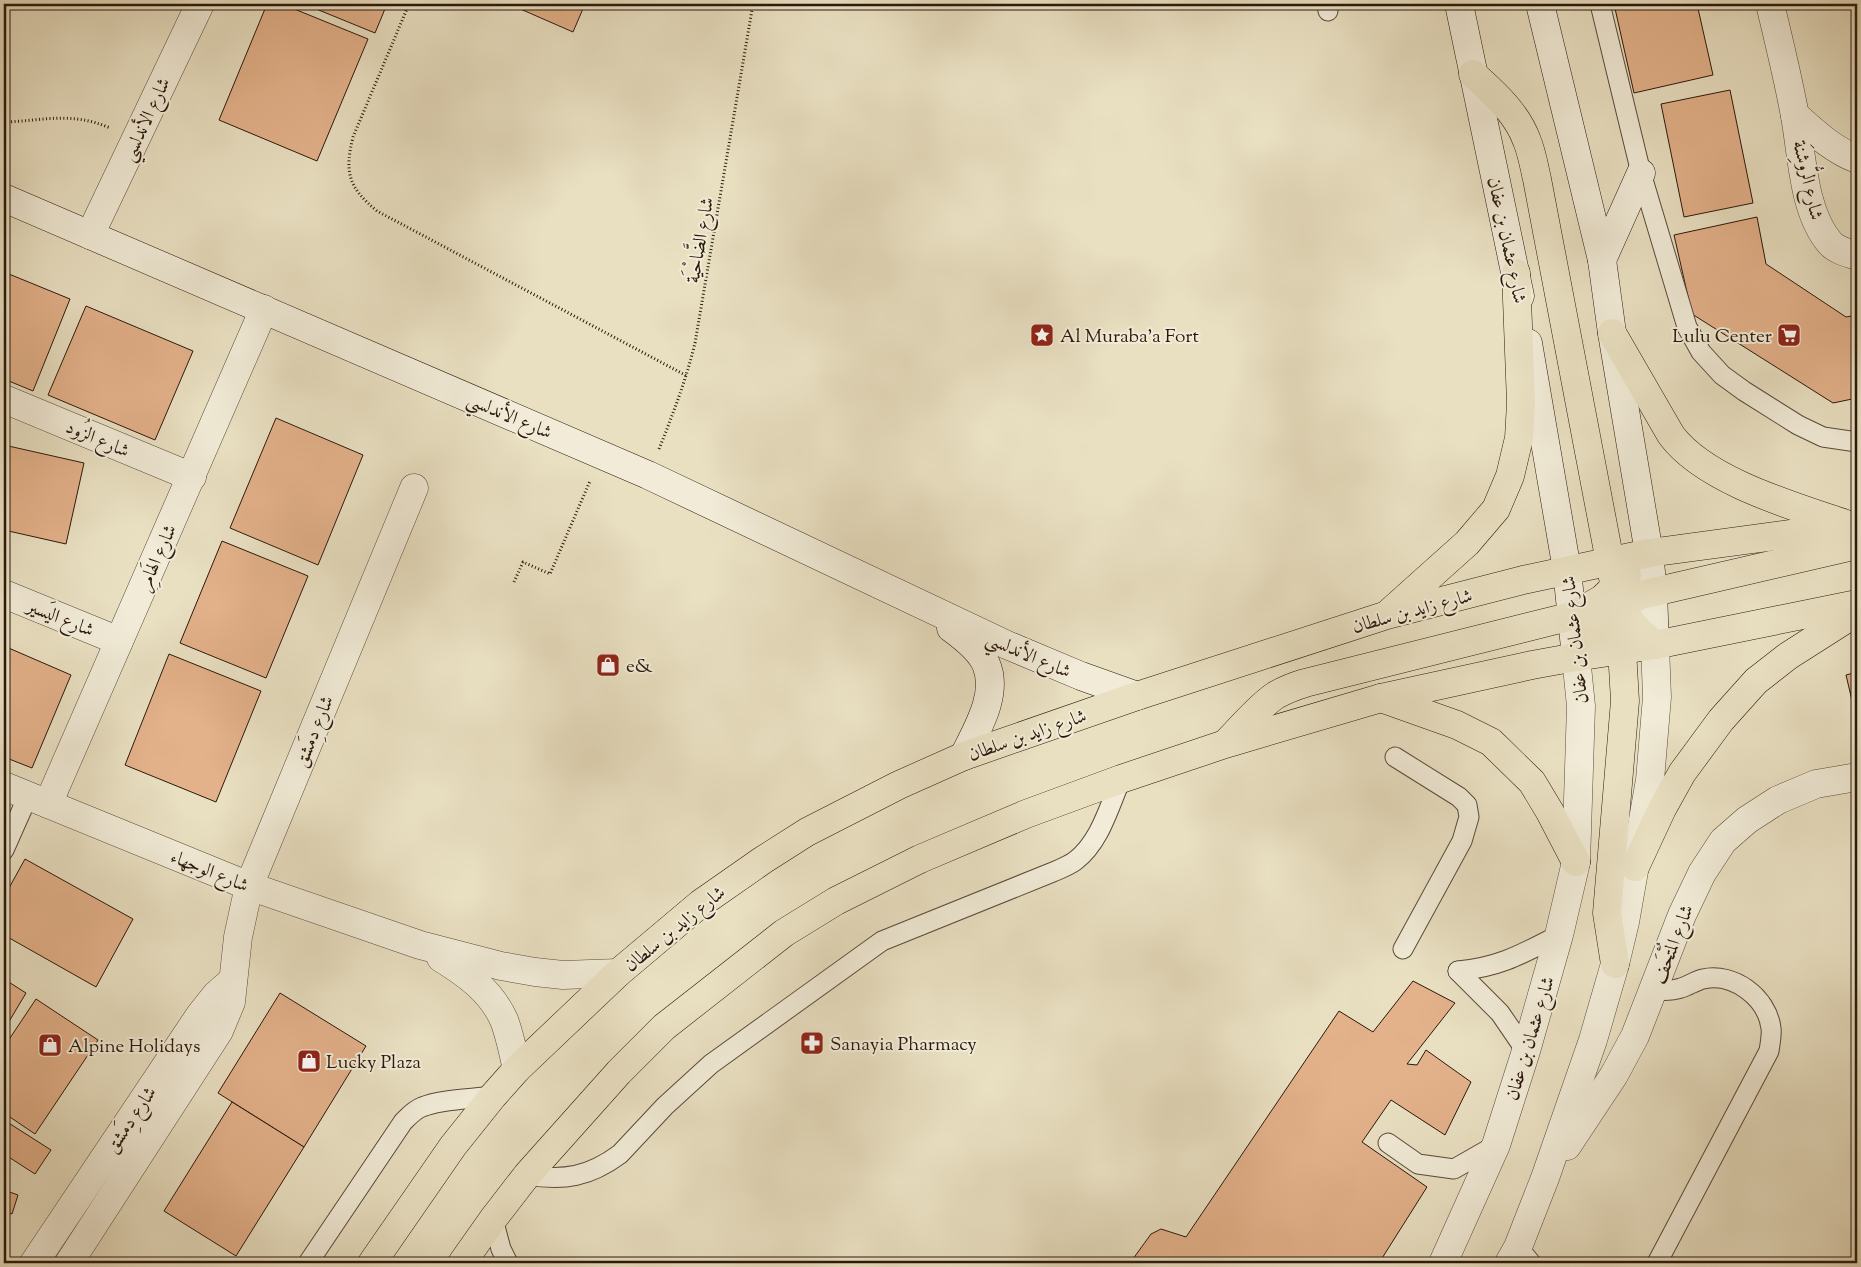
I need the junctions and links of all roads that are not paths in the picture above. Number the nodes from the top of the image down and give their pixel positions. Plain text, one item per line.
1 (200, 4) edge
2 (1458, 4) edge
3 (1540, 4) edge
4 (1600, 4) edge
5 (1770, 4) edge
6 (1473, 74) junction
7 (1795, 115) junction
8 (1857, 159) edge
9 (1641, 173) junction
10 (4, 198) edge
11 (90, 235) junction
12 (1857, 256) edge
13 (1602, 260) junction
14 (1516, 273) junction
15 (264, 309) junction
16 (1612, 333) junction
17 (4, 398) edge
18 (1857, 442) edge
19 (192, 477) junction
20 (414, 488) dead end
21 (1856, 532) edge
22 (1649, 553) junction
23 (1610, 560) junction
24 (1567, 570) junction
25 (1653, 592) junction
26 (4, 594) edge
27 (1610, 604) junction
28 (1857, 604) edge
29 (924, 607) junction
30 (1857, 612) edge
31 (1387, 615) junction
32 (1572, 616) junction
33 (118, 641) junction
34 (1655, 646) junction
35 (1622, 650) junction
36 (1576, 657) junction
37 (1137, 696) junction
38 (1381, 698) junction
39 (1225, 744) junction
40 (964, 756) junction
41 (1395, 756) dead end
42 (1857, 777) edge
43 (1121, 779) junction
44 (26, 796) edge
45 (4, 850) edge
46 (1576, 862) junction
47 (1635, 867) junction
48 (250, 886) junction
49 (1559, 935) junction
50 (420, 945) junction
51 (1403, 949) dead end
52 (1615, 964) junction
53 (618, 973) junction
54 (233, 980) junction
55 (1654, 990) junction
56 (1526, 1051) junction
57 (517, 1069) junction
58 (493, 1096) junction
59 (1388, 1144) dead end
60 (1496, 1145) junction
61 (527, 1175) junction
62 (1545, 1178) junction
63 (493, 1219) junction
64 (1519, 1258) edge
65 (34, 1263) edge
66 (69, 1263) edge
67 (308, 1263) edge
68 (372, 1263) edge
69 (462, 1263) edge
70 (508, 1263) edge
71 (1443, 1263) edge
72 (1657, 1263) edge

1 - 11 street, شارع الأندلسي
2 - 6 street, شارع عثمان بن عفان
3 - 13 street
4 - 9 lane
5 - 7 street, شارع الرُّوشِنَة
6 - 14 street, شارع عثمان بن عفان
6 - 23 highway
7 - 8 street, شارع الرُّوشِنَة
7 - 12 street, شارع الرُّوشِنَة
9 - 13 street
9 - 18 lane
10 - 11 street, شارع الأندلسي
11 - 15 street, شارع الأندلسي
13 - 16 street
14 - 24 street, شارع عثمان بن عفان
14 - 31 highway
15 - 19 street, شارع الهَامِر
15 - 29 street, شارع الأندلسي
16 - 21 highway
16 - 22 street
17 - 19 street, شارع الزُود
19 - 33 street, شارع الهَامِر
20 - 48 street, شارع دِمَشق
21 - 22 highway, شارع زايد بن سلطان
21 - 25 highway
22 - 23 highway, شارع زايد بن سلطان
22 - 25 street
22 - 27 highway
23 - 24 highway, شارع زايد بن سلطان
23 - 27 highway
24 - 27 highway
24 - 31 highway, شارع زايد بن سلطان
24 - 32 street, شارع عثمان بن عفان
25 - 27 highway
25 - 34 street
26 - 33 street, شارع اليَسير
27 - 32 highway
27 - 34 highway
27 - 35 highway
27 - 36 highway
28 - 34 highway
29 - 37 street, شارع الأندلسي
29 - 40 street, شارع الأندلسي
30 - 47 highway
31 - 37 highway, شارع زايد بن سلطان
32 - 36 street, شارع عثمان بن عفان
32 - 39 highway
33 - 44 street, شارع الهَامِر
34 - 35 highway
34 - 47 street
35 - 36 highway
35 - 52 highway
36 - 38 highway
36 - 46 street, شارع عثمان بن عفان
37 - 40 highway, شارع زايد بن سلطان
38 - 39 highway
38 - 46 highway
39 - 43 highway
40 - 53 highway, شارع زايد بن سلطان
41 - 51 lane
42 - 55 street, شارع المُتْحَف
43 - 61 highway
43 - 61 lane
44 - 45 lane
44 - 48 street, شارع الوجهاء
46 - 49 street, شارع عثمان بن عفان
47 - 52 street
48 - 50 street, شارع الوجهاء
48 - 54 street, شارع دِمَشق
49 - 56 street, شارع عثمان بن عفان
49 - 56 lane
50 - 53 street, شارع الوجهاء
50 - 57 street, شارع الوجهاء
52 - 62 street
53 - 57 highway, شارع زايد بن سلطان
54 - 65 street, شارع دِمَشق
54 - 66 street, شارع دِمَشق
55 - 62 street, شارع المُتْحَف
55 - 72 lane
56 - 60 street, شارع عثمان بن عفان
57 - 58 highway, شارع زايد بن سلطان
58 - 67 lane
58 - 68 highway, شارع زايد بن سلطان
59 - 60 lane
60 - 71 street, شارع عثمان بن عفان
61 - 63 highway
62 - 64 street
63 - 69 highway
63 - 70 lane

